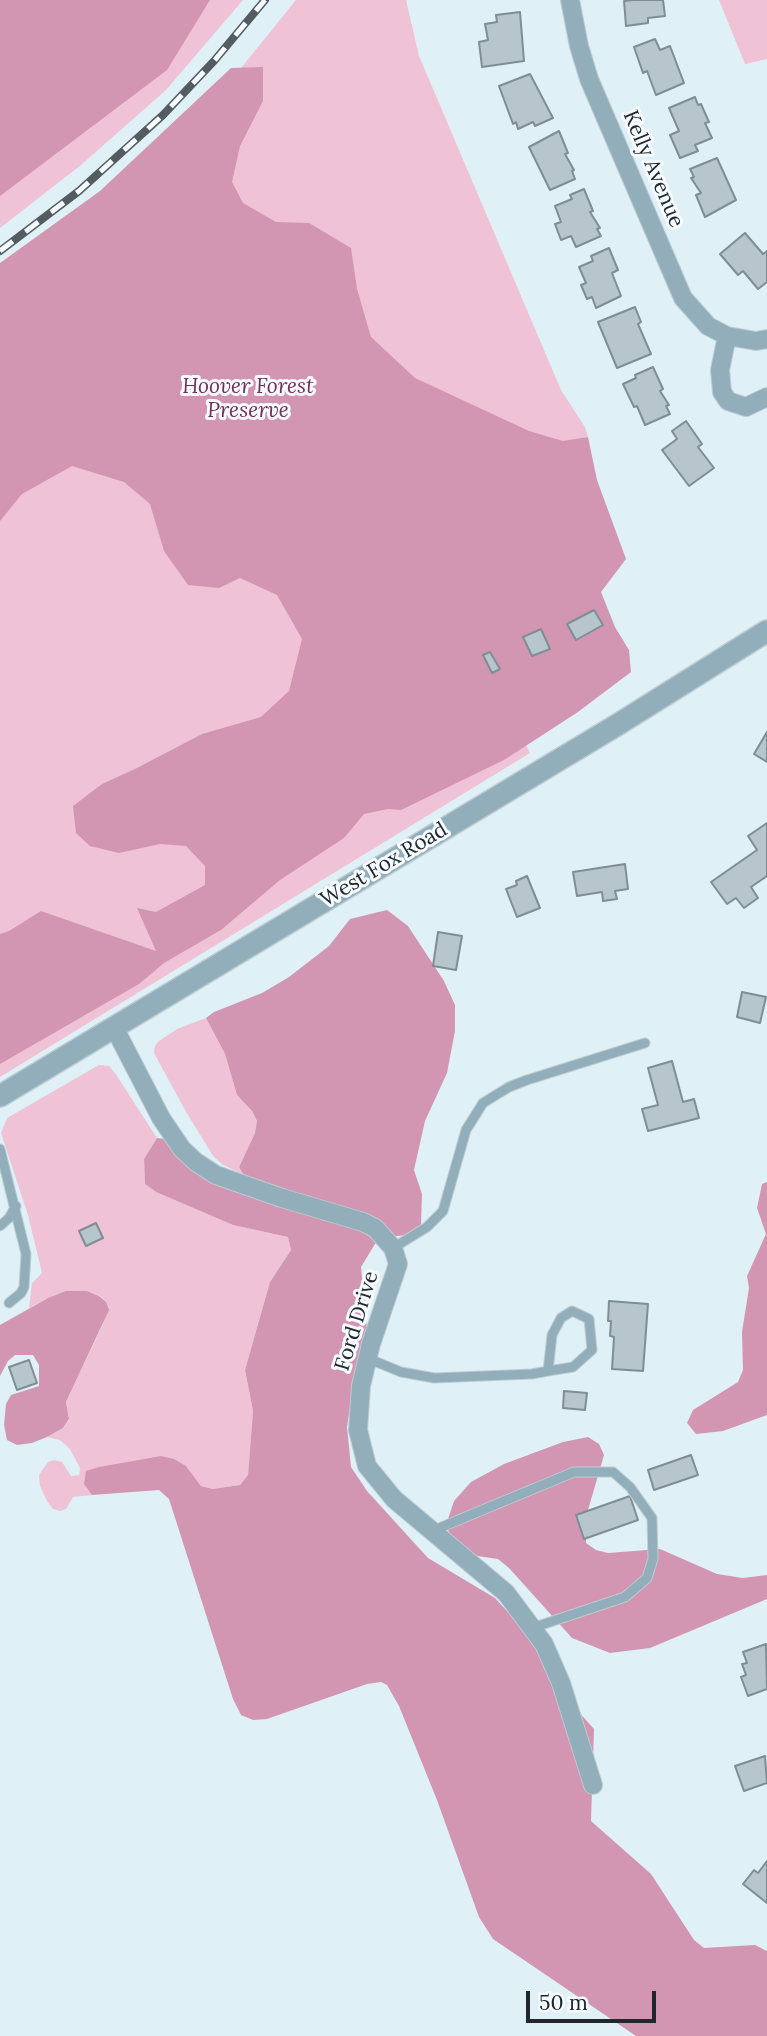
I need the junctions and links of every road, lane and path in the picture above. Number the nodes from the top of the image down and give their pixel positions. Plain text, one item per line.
1 (569, 0) edge
2 (727, 336) junction
3 (767, 339) edge
4 (767, 397) edge
5 (767, 631) edge
6 (115, 1029) junction
7 (645, 1043) dead end
8 (0, 1096) edge
9 (0, 1150) edge
10 (16, 1206) junction
11 (0, 1226) edge
12 (393, 1248) junction
13 (9, 1303) dead end
14 (367, 1358) junction
15 (548, 1371) junction
16 (432, 1531) junction
17 (532, 1628) junction
18 (593, 1785) dead end

1 - 2 street, Kelly Avenue
2 - 3 street, Kelly Avenue
2 - 4 street
5 - 6 street, West Fox Road
6 - 8 street, West Fox Road
6 - 12 street, Ford Drive
7 - 12 lane
9 - 10 lane
10 - 11 lane
10 - 13 lane
12 - 14 street, Ford Drive
14 - 15 lane
14 - 16 street, Ford Drive
15 - 15 lane
16 - 17 street, Ford Drive
16 - 17 lane
17 - 18 street, Ford Drive

